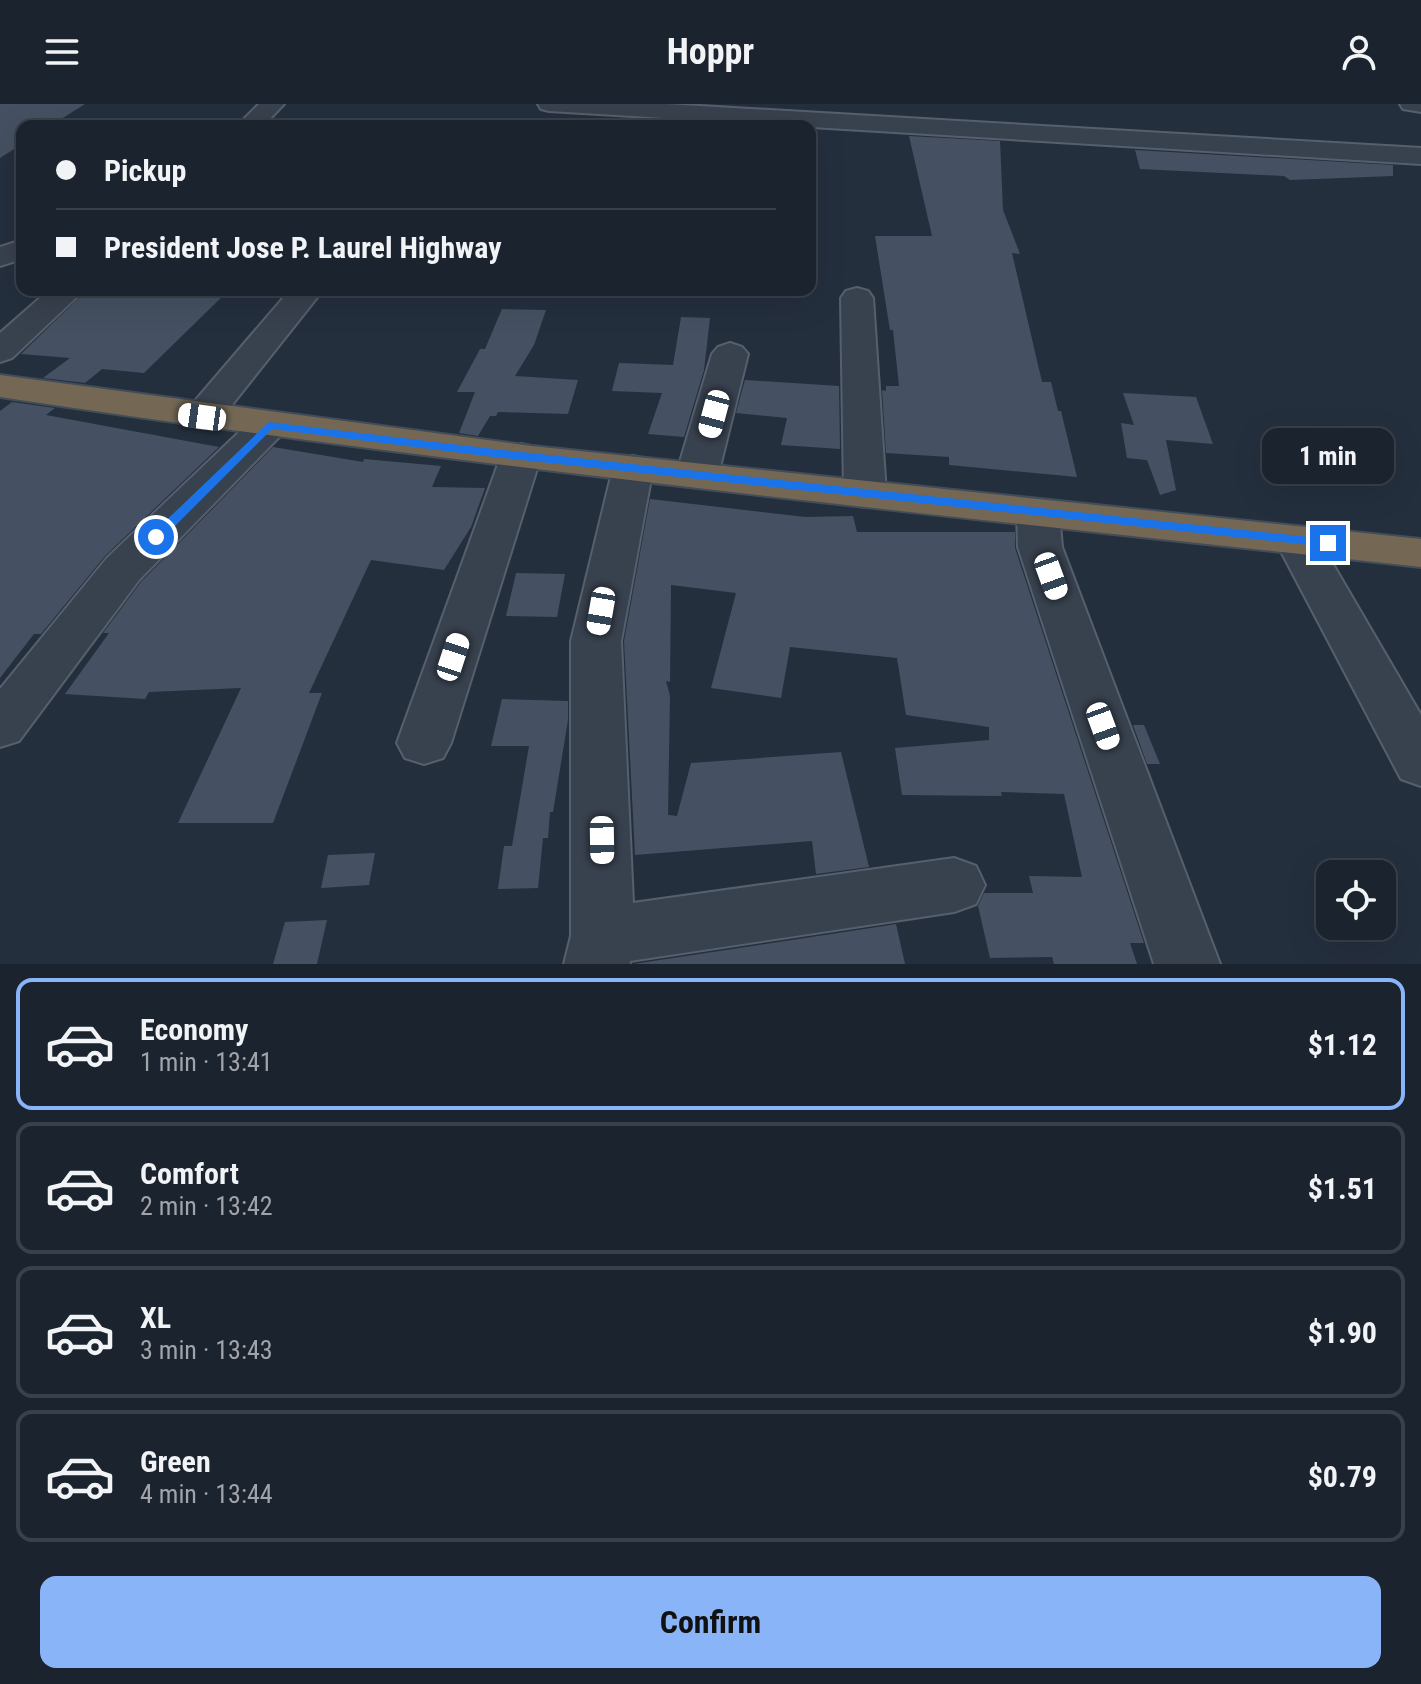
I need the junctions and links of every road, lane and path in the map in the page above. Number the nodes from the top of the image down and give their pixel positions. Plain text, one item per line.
1 (273, 104) edge
2 (549, 104) edge
3 (1411, 104) edge
4 (1421, 105) edge
5 (256, 120) edge
6 (1421, 156) edge
7 (61, 296) edge
8 (302, 296) edge
9 (857, 298) dead end
10 (0, 351) edge
11 (730, 354) dead end
12 (0, 386) edge
13 (202, 417) junction
14 (269, 425) junction
15 (521, 456) junction
16 (633, 468) junction
17 (697, 475) junction
18 (865, 494) junction
19 (1038, 513) junction
20 (1297, 540) junction
21 (1421, 553) edge
22 (1407, 715) edge
23 (0, 727) edge
24 (424, 743) dead end
25 (1421, 764) edge
26 (954, 885) dead end
27 (600, 950) edge
28 (1187, 964) edge

1 - 5 street
2 - 6 street
3 - 4 street
7 - 10 street
8 - 13 street
9 - 18 street
11 - 17 street
12 - 13 highway
13 - 14 highway
14 - 15 highway
14 - 23 street
15 - 16 highway
15 - 24 street
16 - 17 highway
16 - 27 street
17 - 18 highway
18 - 19 highway
19 - 20 highway
19 - 28 street
20 - 21 highway
20 - 22 street
22 - 25 street
26 - 27 street

